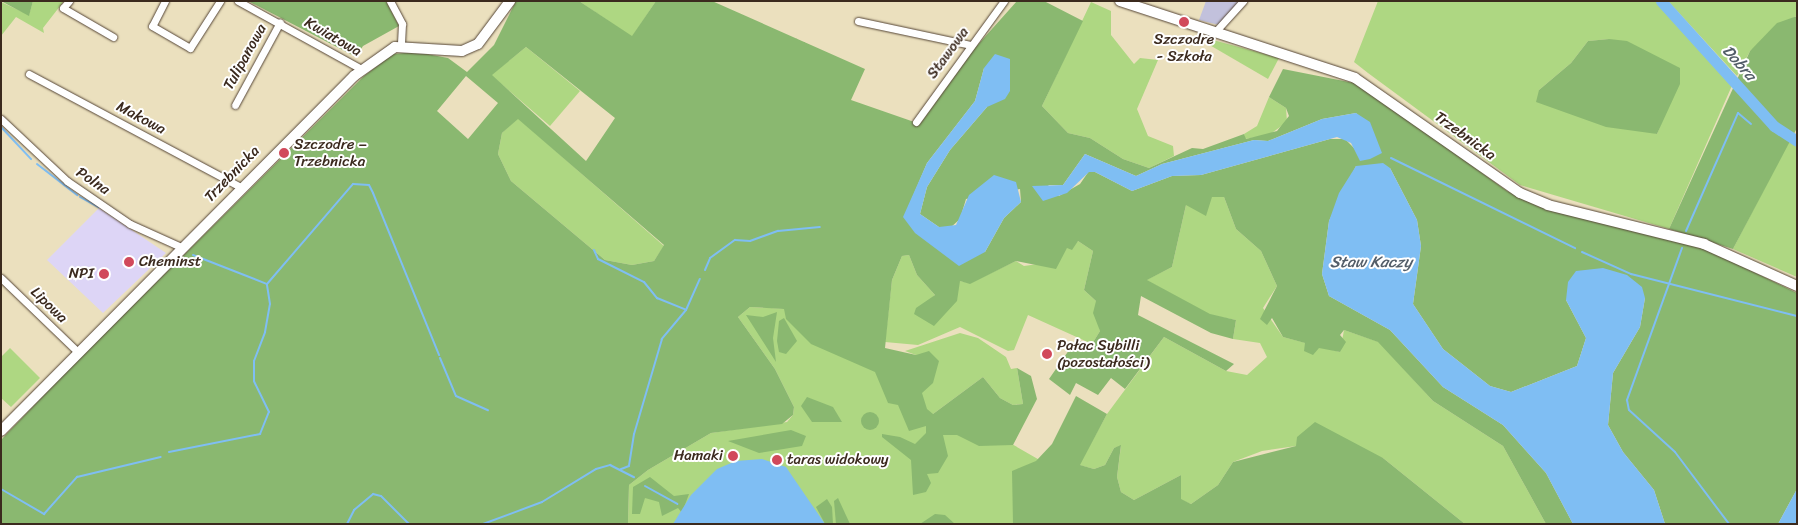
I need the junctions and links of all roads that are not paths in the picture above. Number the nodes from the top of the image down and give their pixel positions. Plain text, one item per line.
1 (68, 1) edge
2 (165, 1) edge
3 (220, 1) edge
4 (238, 1) edge
5 (390, 1) edge
6 (510, 1) edge
7 (1004, 1) edge
8 (1120, 1) edge
9 (1243, 1) edge
10 (858, 21) dead end
11 (280, 22) junction
12 (1215, 32) junction
13 (112, 37) dead end
14 (971, 45) junction
15 (401, 46) junction
16 (361, 70) junction
17 (29, 74) dead end
18 (235, 105) dead end
19 (1, 119) edge
20 (916, 122) dead end
21 (241, 187) junction
22 (181, 247) junction
23 (1, 278) edge
24 (1797, 286) edge
25 (78, 352) junction
26 (1, 431) edge

1 - 13 street
2 - 3 street
4 - 11 street, Kwiatowa
5 - 15 street
6 - 15 street, Trzebnicka
7 - 14 street, Stawowa
8 - 12 street, Trzebnicka
9 - 12 street
10 - 14 street
11 - 16 street, Kwiatowa
11 - 18 street, Tulipanowa
12 - 24 street, Trzebnicka
14 - 20 street, Stawowa
15 - 16 street, Trzebnicka
16 - 21 street, Trzebnicka
17 - 21 street, Makowa
19 - 22 street, Polna
21 - 22 street, Trzebnicka
22 - 25 street, Trzebnicka
23 - 25 street, Lipowa
25 - 26 street, Trzebnicka

